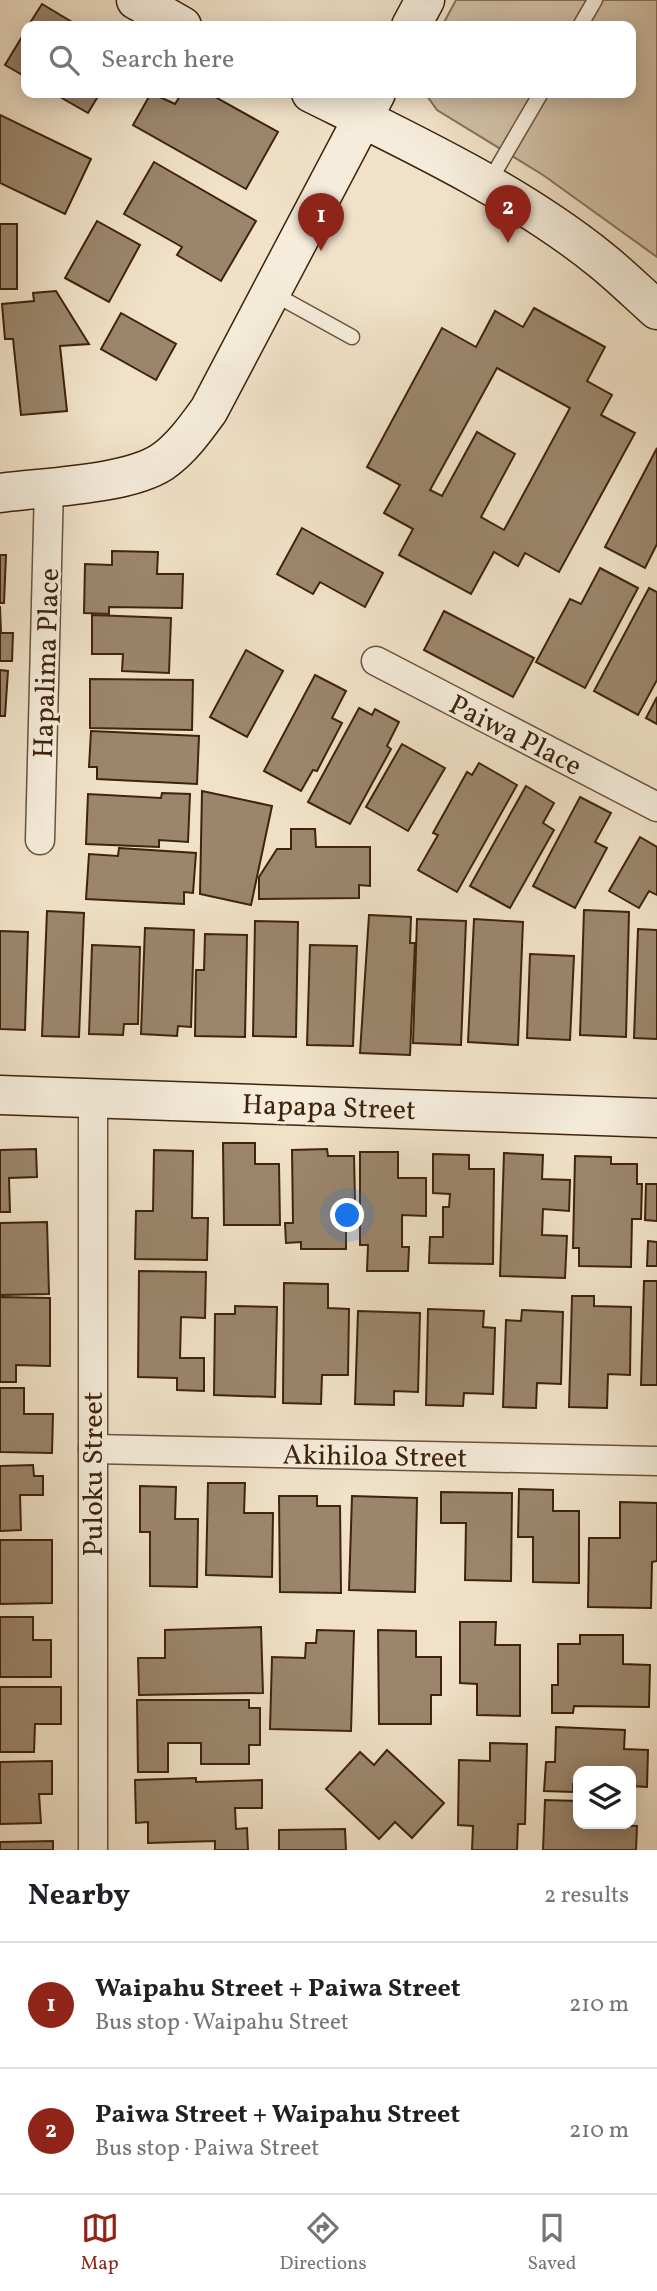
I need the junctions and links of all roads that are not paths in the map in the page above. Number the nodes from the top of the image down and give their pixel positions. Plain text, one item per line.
1 (136, 0) edge
2 (425, 0) edge
3 (595, 0) edge
4 (173, 21) edge
5 (414, 21) edge
6 (583, 21) edge
7 (334, 98) edge
8 (538, 98) edge
9 (370, 106) edge
10 (487, 186) junction
11 (271, 292) junction
12 (657, 310) edge
13 (352, 337) dead end
14 (49, 486) junction
15 (0, 492) edge
16 (376, 661) dead end
17 (657, 807) edge
18 (40, 840) dead end
19 (0, 1095) edge
20 (93, 1098) junction
21 (657, 1118) edge
22 (93, 1449) junction
23 (657, 1461) edge
24 (93, 1850) edge

1 - 4 street
2 - 5 street
3 - 6 lane
7 - 9 street
8 - 10 lane
9 - 10 street
9 - 11 street
10 - 12 street
11 - 13 lane
11 - 14 street
14 - 15 street
14 - 18 street, Hapalima Place
16 - 17 street, Paiwa Place
19 - 20 street, Hapapa Street
20 - 21 street, Hapapa Street
20 - 22 street, Puloku Street
22 - 23 street, Akihiloa Street
22 - 24 street, Puloku Street

